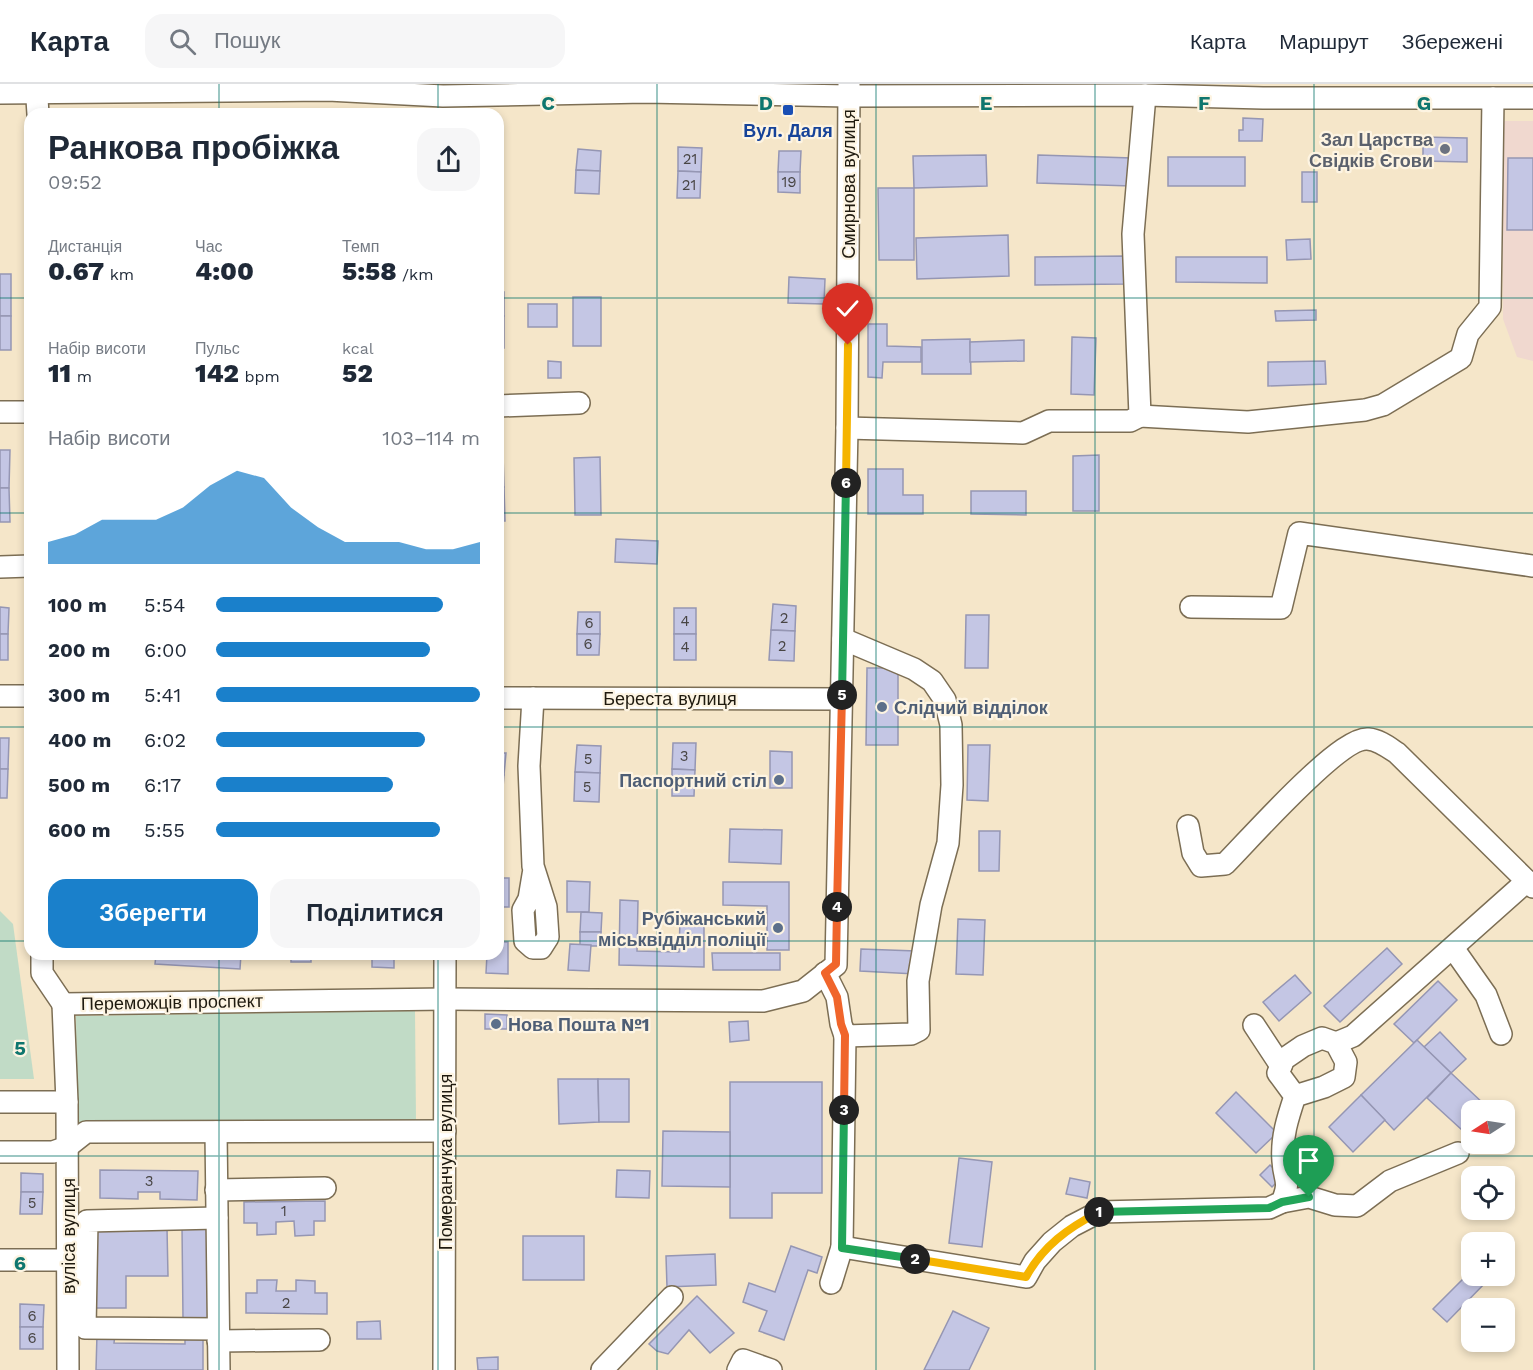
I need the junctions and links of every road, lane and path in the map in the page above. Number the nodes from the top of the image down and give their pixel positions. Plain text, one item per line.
1 (132, 87) edge
2 (328, 87) edge
3 (37, 88) edge
4 (645, 88) edge
5 (849, 90) edge
6 (1266, 91) edge
7 (0, 93) edge
8 (1145, 95) junction
9 (441, 97) edge
10 (1493, 98) junction
11 (1533, 98) edge
12 (38, 108) edge
13 (579, 404) dead end
14 (504, 406) edge
15 (0, 412) edge
16 (24, 412) edge
17 (1140, 416) junction
18 (847, 428) junction
19 (24, 566) edge
20 (1533, 566) edge
21 (0, 567) edge
22 (1191, 607) dead end
23 (843, 639) junction
24 (0, 696) edge
25 (24, 696) edge
26 (504, 698) edge
27 (533, 698) junction
28 (842, 699) junction
29 (1188, 826) dead end
30 (534, 869) dead end
31 (1530, 884) edge
32 (1454, 948) junction
33 (42, 960) edge
34 (445, 960) edge
35 (825, 973) junction
36 (446, 999) junction
37 (63, 1004) junction
38 (1254, 1025) dead end
39 (1501, 1034) dead end
40 (845, 1035) junction
41 (1336, 1043) junction
42 (1281, 1066) junction
43 (1295, 1096) junction
44 (0, 1102) edge
45 (67, 1102) junction
46 (445, 1131) junction
47 (216, 1132) junction
48 (67, 1147) junction
49 (0, 1152) edge
50 (1458, 1153) dead end
51 (325, 1188) dead end
52 (216, 1191) junction
53 (1282, 1202) junction
54 (217, 1218) junction
55 (842, 1248) junction
56 (0, 1260) edge
57 (74, 1273) junction
58 (831, 1283) dead end
59 (672, 1297) dead end
60 (218, 1335) junction
61 (319, 1340) dead end
62 (68, 1370) edge
63 (219, 1370) edge
64 (444, 1370) edge
65 (602, 1370) edge
66 (738, 1370) edge
67 (771, 1370) edge

1 - 2 street
1 - 3 street
2 - 9 street
3 - 7 street
3 - 12 street
4 - 5 street
4 - 9 street
5 - 8 street
5 - 18 street, Смирнова вулиця
6 - 8 street
6 - 10 street
8 - 17 street
10 - 11 street
10 - 17 street
13 - 14 street
15 - 16 street
17 - 18 street
18 - 23 street, Смирнова вулиця
19 - 21 street
20 - 22 street
23 - 28 street, Смирнова вулиця
23 - 40 street
24 - 25 street
26 - 27 street, Береста вулиця
27 - 28 street, Береста вулиця
27 - 30 street
28 - 35 street, Смирнова вулиця
29 - 31 street
31 - 32 street
32 - 39 street
32 - 41 street
33 - 37 street
34 - 36 street, Померанчука вулиця
35 - 36 street, Переможців проспект
35 - 40 street
36 - 37 street, Переможців проспект
36 - 46 street, Померанчука вулиця
37 - 45 street, Переможців проспект
38 - 42 street
40 - 55 street
41 - 42 street
41 - 43 street
42 - 43 street
43 - 53 street
44 - 45 street
45 - 48 street, вуліса вулиця
46 - 47 street
46 - 64 street, Померанчука вулиця
47 - 48 street
47 - 52 street
48 - 49 street
48 - 57 street, вуліса вулиця
50 - 53 street
51 - 52 street
52 - 54 street
53 - 55 street
54 - 57 street
54 - 60 street
55 - 58 street
56 - 57 street
57 - 60 street
57 - 62 street, вуліса вулиця
59 - 65 street
60 - 61 street
60 - 63 street
66 - 67 street

